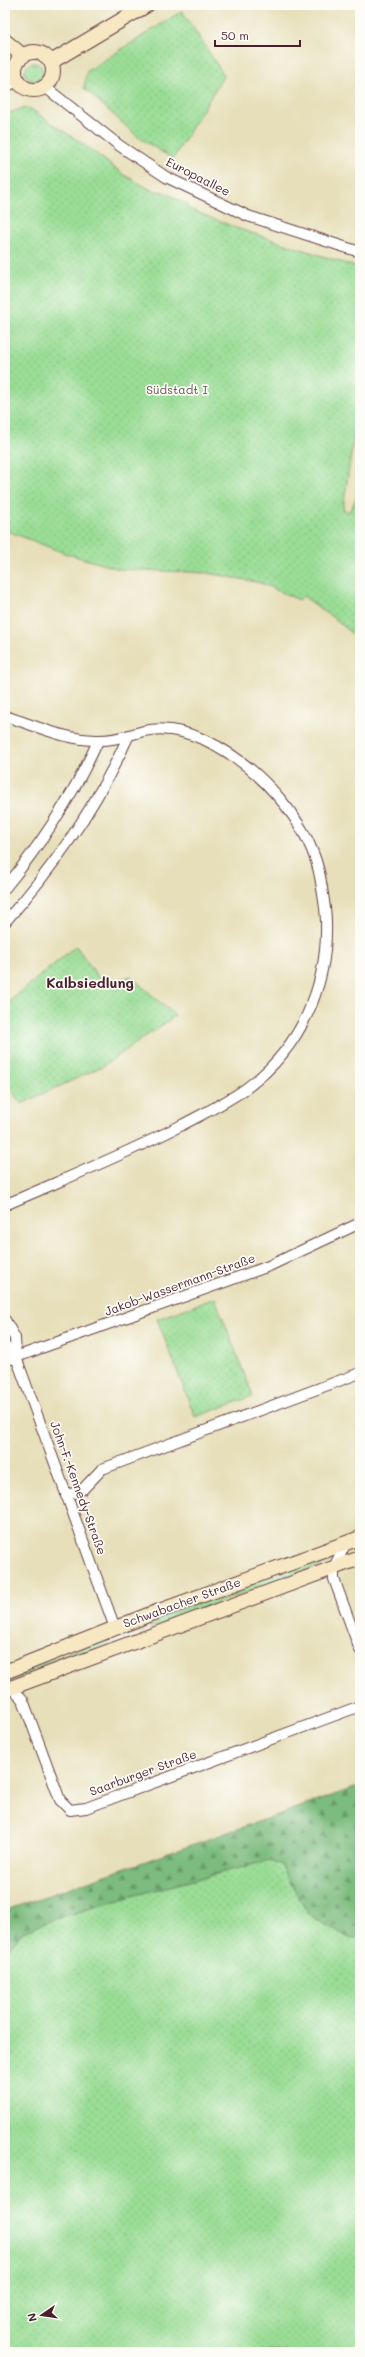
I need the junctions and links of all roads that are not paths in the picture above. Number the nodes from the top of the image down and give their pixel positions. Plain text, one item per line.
1 (147, 5) edge
2 (5, 40) edge
3 (23, 56) junction
4 (51, 62) junction
5 (18, 81) junction
6 (45, 86) junction
7 (5, 87) edge
8 (360, 252) edge
9 (5, 716) edge
10 (128, 737) junction
11 (98, 741) junction
12 (5, 888) edge
13 (5, 922) edge
14 (5, 1205) edge
15 (360, 1224) edge
16 (5, 1320) edge
17 (5, 1346) edge
18 (16, 1356) junction
19 (5, 1361) edge
20 (360, 1373) edge
21 (66, 1496) junction
22 (360, 1538) edge
23 (346, 1543) junction
24 (360, 1558) edge
25 (334, 1567) junction
26 (115, 1628) junction
27 (360, 1650) edge
28 (5, 1672) edge
29 (7, 1688) edge
30 (360, 1706) edge

1 - 4 main road
2 - 3 main road
3 - 4 main road
3 - 5 main road
4 - 6 main road
5 - 6 main road
5 - 7 street
6 - 8 street, Europaallee
9 - 11 street
10 - 11 street
10 - 13 street
10 - 14 street
11 - 12 street
15 - 18 street, Jakob-Wassermann-Straße
16 - 18 street, John-F.-Kennedy-Straße
17 - 18 street, John-F.-Kennedy-Straße
18 - 19 street, Jakob-Wassermann-Straße
18 - 21 street, John-F.-Kennedy-Straße
20 - 21 street
21 - 26 street, John-F.-Kennedy-Straße
22 - 23 main road, Schwabacher Straße
23 - 25 street
23 - 26 main road, Schwabacher Straße
24 - 25 main road, Schwabacher Straße
25 - 27 street
25 - 29 main road, Schwabacher Straße
26 - 28 main road, Schwabacher Straße
29 - 30 street, Saarburger Straße

